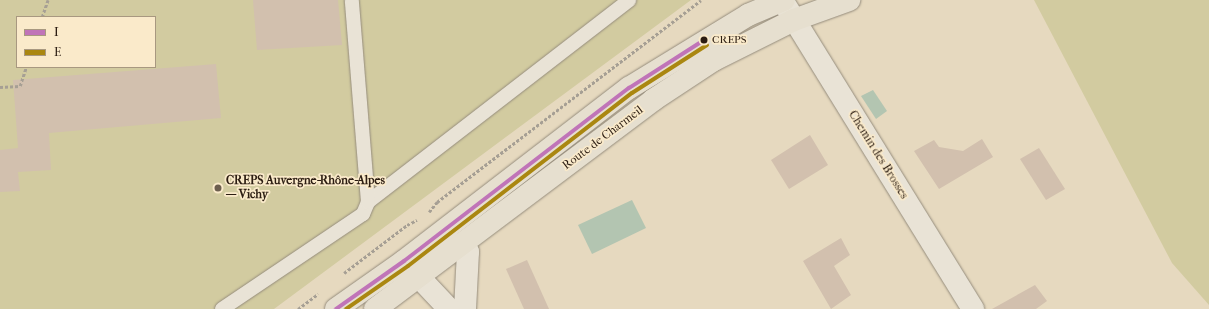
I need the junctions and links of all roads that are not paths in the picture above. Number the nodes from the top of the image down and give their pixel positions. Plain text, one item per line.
1 (629, 0) edge
2 (783, 0) edge
3 (816, 0) edge
4 (849, 0) edge
5 (352, 1) dead end
6 (794, 20) junction
7 (504, 184) junction
8 (368, 202) junction
9 (462, 244) junction
10 (431, 252) junction
11 (411, 268) junction
12 (222, 309) edge
13 (336, 309) edge
14 (375, 309) edge
15 (449, 309) edge
16 (465, 309) edge
17 (973, 309) edge

1 - 8 lane
2 - 6 street, Chemin des Brosses
2 - 7 main road, Route de Charmeil
3 - 6 lane
4 - 6 main road, Route de Charmeil
5 - 8 lane
6 - 9 main road, Route de Charmeil
6 - 17 street, Chemin des Brosses
7 - 10 street
7 - 11 main road, Route de Charmeil
8 - 12 lane
9 - 10 street
9 - 11 main road, Route de Charmeil
9 - 16 street
10 - 11 street
11 - 13 main road, Route de Charmeil
11 - 14 main road, Route de Charmeil
11 - 15 street

